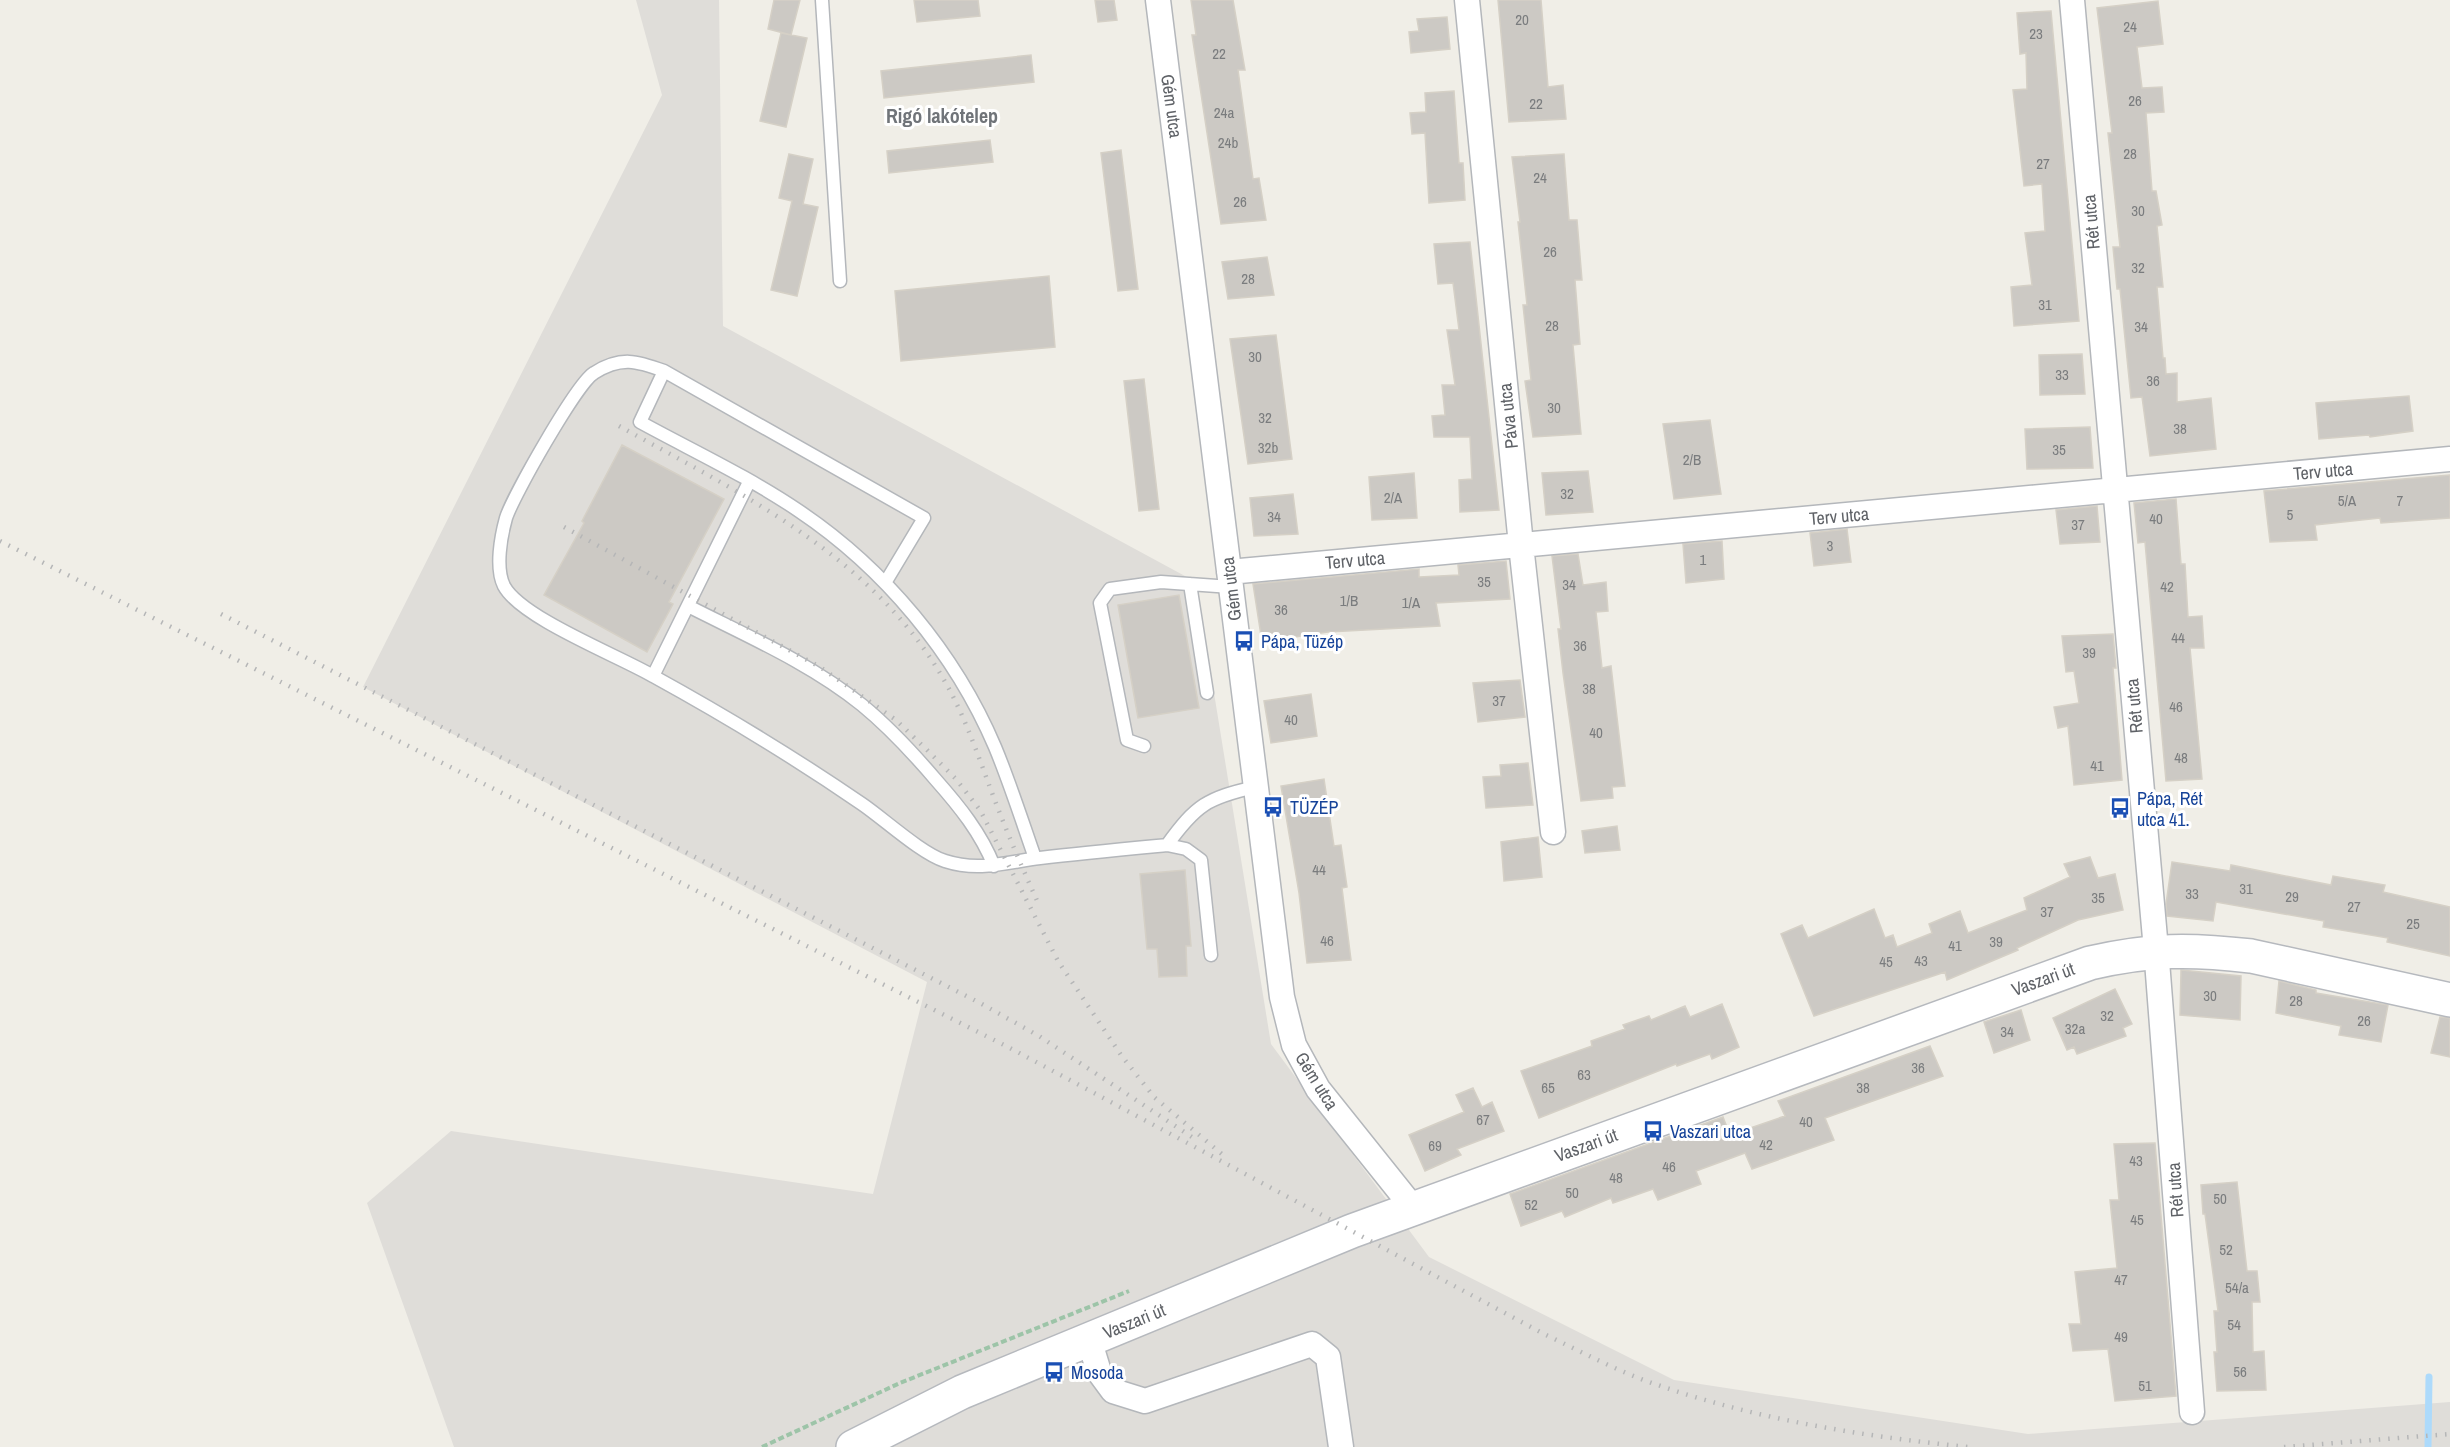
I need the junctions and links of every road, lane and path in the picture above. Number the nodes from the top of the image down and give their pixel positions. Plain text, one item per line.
1 (822, 0) edge
2 (1158, 0) edge
3 (1467, 0) edge
4 (2072, 0) edge
5 (840, 281) dead end
6 (664, 371) junction
7 (2450, 459) edge
8 (749, 482) junction
9 (2115, 491) junction
10 (1521, 545) junction
11 (1230, 580) junction
12 (885, 584) junction
13 (1190, 584) junction
14 (688, 606) junction
15 (653, 676) junction
16 (1207, 693) dead end
17 (1144, 746) dead end
18 (1255, 787) junction
19 (1552, 832) dead end
20 (1167, 845) junction
21 (1035, 858) junction
22 (994, 866) junction
23 (2156, 950) junction
24 (1211, 955) dead end
25 (2450, 1000) edge
26 (1414, 1209) junction
27 (1089, 1339) junction
28 (2192, 1412) dead end
29 (853, 1447) edge
30 (1341, 1447) edge

1 - 5 lane
2 - 11 street, Gém utca
3 - 10 street, Páva utca
4 - 9 street, Rét utca
6 - 8 lane
6 - 12 lane
6 - 15 lane
7 - 9 street, Terv utca
8 - 12 lane
8 - 14 lane
9 - 10 street, Terv utca
9 - 23 street, Rét utca
10 - 11 street, Terv utca
10 - 19 street, Páva utca
11 - 13 lane
11 - 18 street, Gém utca
12 - 21 lane
13 - 16 lane
13 - 17 lane
14 - 15 lane
14 - 22 lane
15 - 22 lane
18 - 20 lane
18 - 26 street, Gém utca
20 - 21 lane
20 - 24 lane
21 - 22 lane
23 - 25 main road, Vaszari út
23 - 26 main road, Vaszari út
23 - 28 street, Rét utca
26 - 27 main road, Vaszari út
27 - 29 main road, Vaszari út
27 - 30 street

